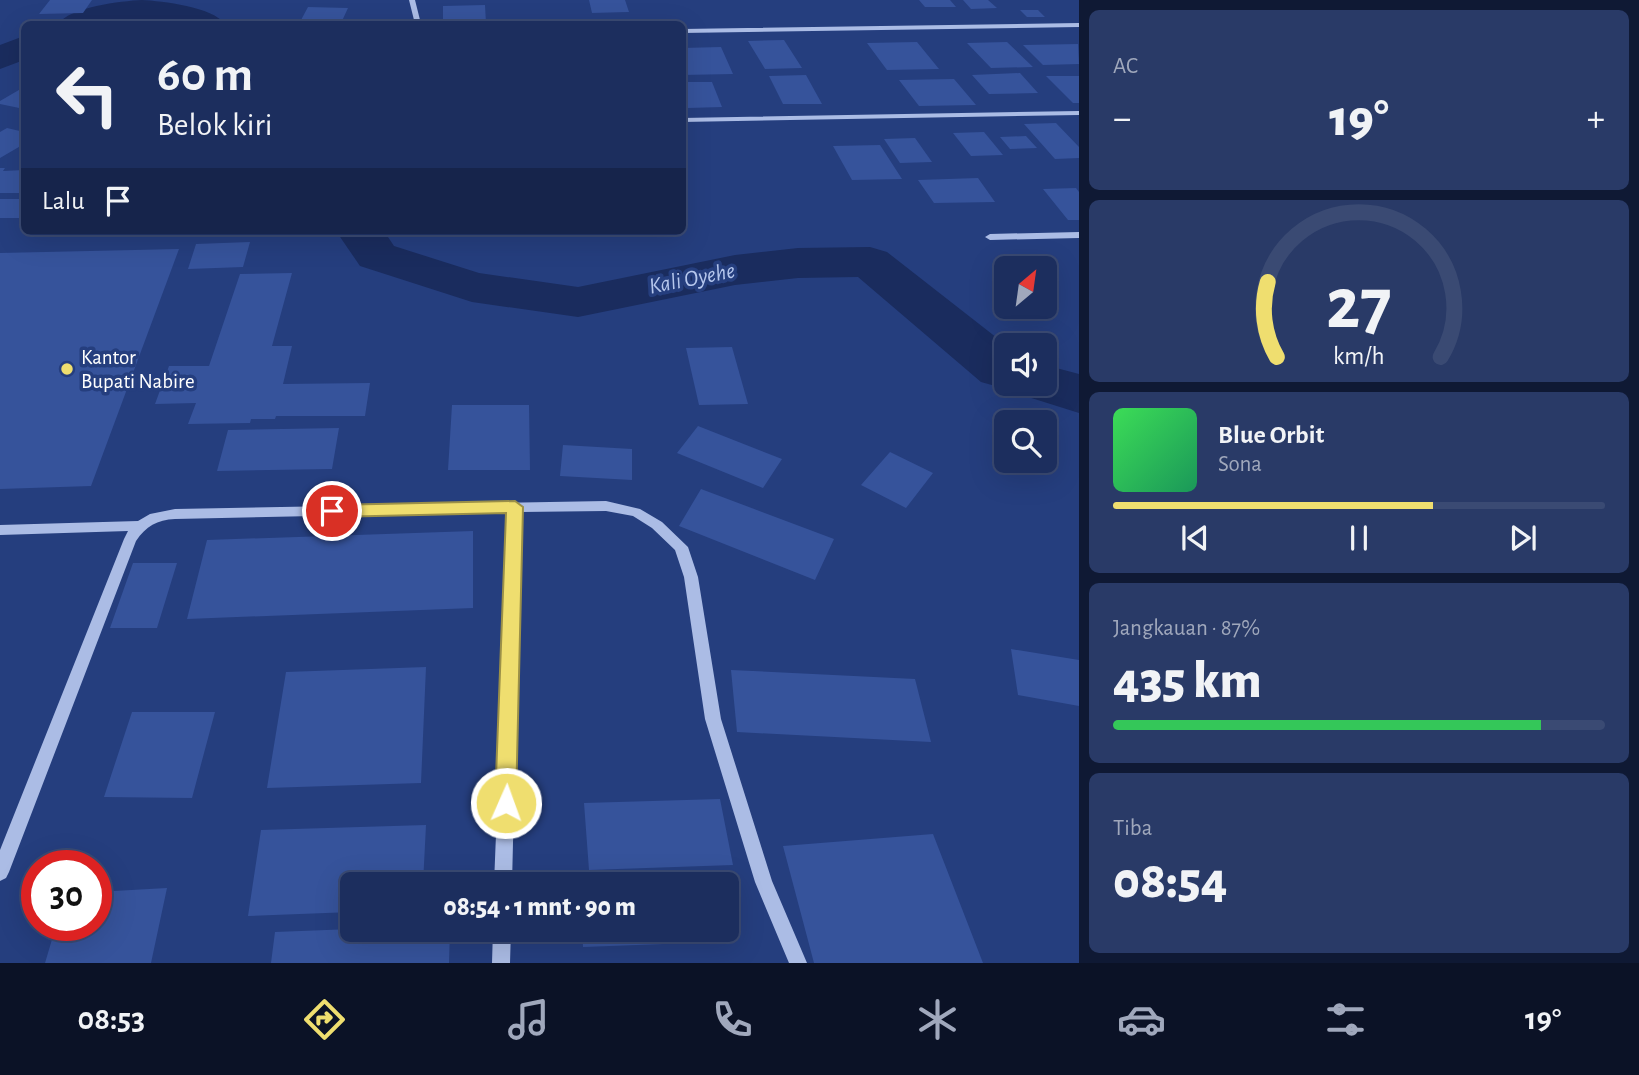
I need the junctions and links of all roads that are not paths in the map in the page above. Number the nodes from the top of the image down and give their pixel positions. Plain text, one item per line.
1 (412, 0) edge
2 (417, 21) edge
3 (1079, 25) edge
4 (686, 31) edge
5 (1079, 113) edge
6 (686, 120) edge
7 (1079, 235) edge
8 (990, 237) dead end
9 (515, 507) junction
10 (138, 526) junction
11 (0, 530) edge
12 (0, 872) edge
13 (503, 872) edge
14 (502, 942) edge
15 (501, 963) edge
16 (798, 963) edge

1 - 2 street
3 - 4 street
5 - 6 street
7 - 8 street
9 - 10 street
9 - 13 street
9 - 16 street
10 - 11 street
10 - 12 street
14 - 15 street

